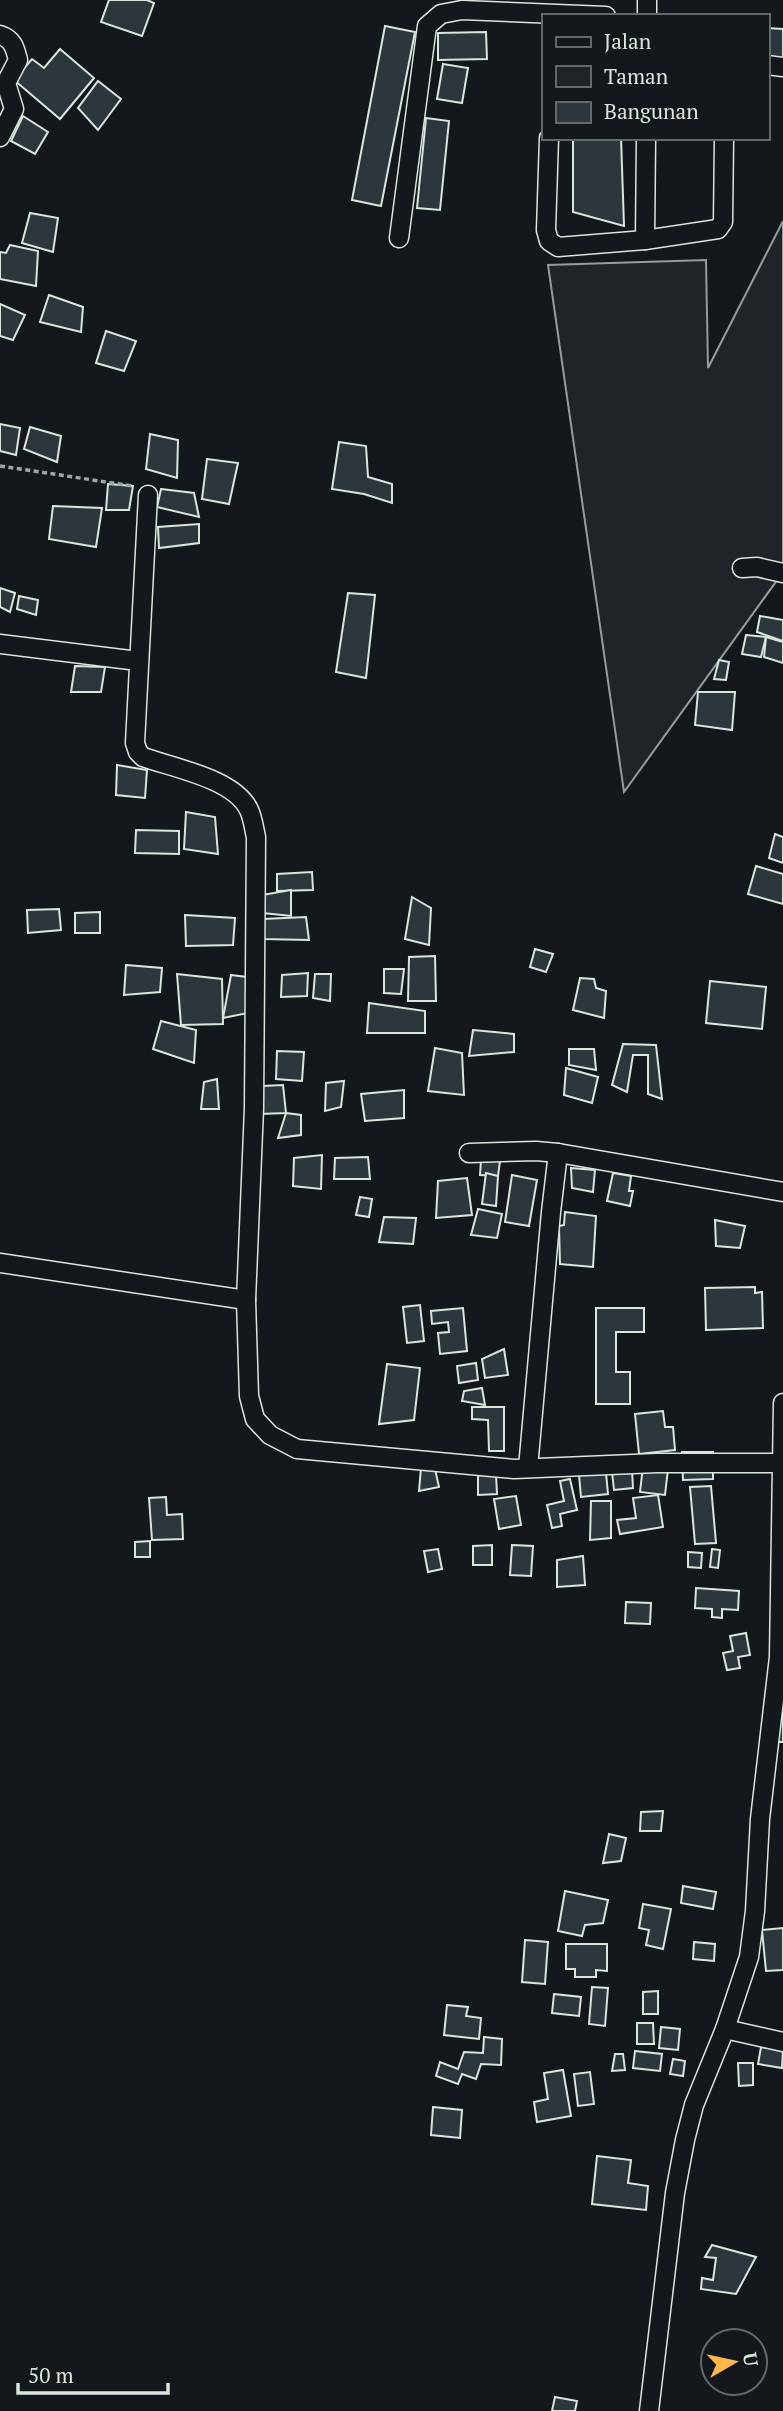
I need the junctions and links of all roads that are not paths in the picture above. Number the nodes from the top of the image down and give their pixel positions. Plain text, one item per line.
1 (552, 10) edge
2 (588, 14) edge
3 (0, 35) edge
4 (0, 137) edge
5 (549, 140) edge
6 (646, 140) edge
7 (724, 140) edge
8 (399, 238) dead end
9 (645, 240) junction
10 (148, 495) road end
11 (742, 568) dead end
12 (783, 573) edge
13 (0, 645) edge
14 (138, 662) junction
15 (469, 1153) dead end
16 (558, 1153) junction
17 (783, 1192) edge
18 (0, 1263) edge
19 (246, 1300) junction
20 (783, 1403) edge
21 (782, 1462) edge
22 (528, 1468) junction
23 (781, 1658) edge
24 (725, 2029) junction
25 (783, 2042) edge
26 (649, 2411) edge

1 - 2 street
1 - 8 street
3 - 4 street
5 - 9 street
6 - 9 street
7 - 9 street
10 - 14 street
11 - 12 street
13 - 14 street
14 - 19 street
15 - 16 street
16 - 17 street
16 - 22 street
18 - 19 street
19 - 22 street
20 - 21 street
21 - 22 street
21 - 23 street
23 - 24 street
24 - 25 street
24 - 26 street

